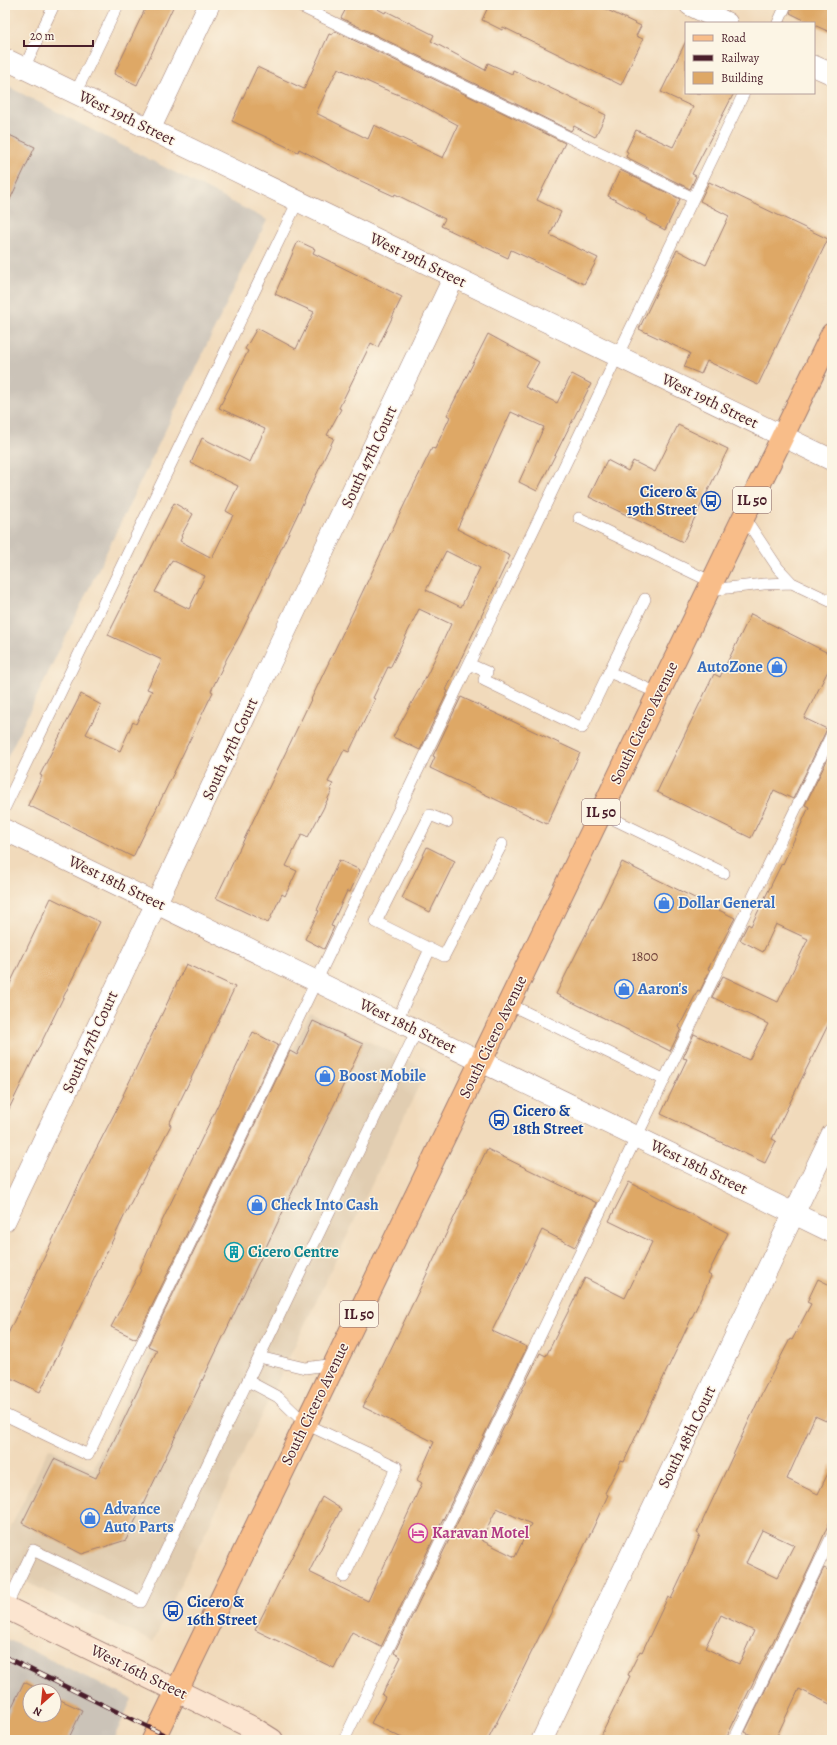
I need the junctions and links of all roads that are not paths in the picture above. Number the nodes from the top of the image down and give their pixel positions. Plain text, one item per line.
1 (54, 5) edge
2 (118, 5) edge
3 (209, 5) edge
4 (298, 5) edge
5 (690, 5) edge
6 (786, 5) edge
7 (724, 22) edge
8 (778, 22) edge
9 (5, 60) edge
10 (815, 66) edge
11 (24, 68) junction
12 (832, 74) edge
13 (75, 94) junction
14 (744, 94) edge
15 (150, 129) junction
16 (693, 198) junction
17 (298, 201) junction
18 (454, 277) junction
19 (832, 334) edge
20 (617, 356) junction
21 (783, 436) junction
22 (832, 460) edge
23 (744, 517) junction
24 (580, 518) dead end
25 (792, 583) junction
26 (710, 586) junction
27 (645, 599) dead end
28 (832, 602) edge
29 (469, 664) junction
30 (609, 672) junction
31 (658, 693) junction
32 (832, 734) edge
33 (5, 807) edge
34 (601, 813) junction
35 (447, 822) dead end
36 (5, 830) edge
37 (502, 844) dead end
38 (724, 873) dead end
39 (157, 902) junction
40 (430, 949) junction
41 (316, 981) junction
42 (509, 1004) junction
43 (397, 1020) junction
44 (417, 1030) junction
45 (481, 1062) junction
46 (663, 1079) junction
47 (832, 1134) edge
48 (636, 1136) junction
49 (794, 1213) junction
50 (5, 1221) edge
51 (832, 1232) edge
52 (259, 1357) junction
53 (335, 1364) junction
54 (248, 1381) junction
55 (5, 1415) edge
56 (306, 1424) junction
57 (832, 1536) edge
58 (344, 1577) dead end
59 (5, 1607) edge
60 (177, 1691) junction
61 (153, 1740) edge
62 (272, 1740) edge
63 (344, 1740) edge
64 (542, 1740) edge
65 (734, 1740) edge

1 - 11 lane
2 - 13 lane
3 - 15 street
4 - 16 lane
5 - 7 street
6 - 8 lane
9 - 11 street, West 19th Street
10 - 12 street
11 - 13 street, West 19th Street
13 - 15 street, West 19th Street
14 - 16 lane
15 - 17 street, West 19th Street
16 - 20 lane
17 - 18 street, West 19th Street
17 - 33 lane
18 - 20 street, West 19th Street
18 - 39 street, South 47th Court
19 - 21 main road, South Cicero Avenue / IL 50
20 - 21 street, West 19th Street
20 - 29 lane
21 - 22 street, West 19th Street
21 - 23 main road, South Cicero Avenue / IL 50
23 - 25 lane
23 - 26 main road, South Cicero Avenue / IL 50
24 - 26 lane
25 - 26 lane
25 - 28 lane
26 - 31 main road, South Cicero Avenue / IL 50
27 - 30 lane
29 - 30 lane
29 - 41 lane
30 - 31 lane
31 - 34 main road, South Cicero Avenue / IL 50
32 - 46 lane
34 - 38 lane
34 - 42 main road, South Cicero Avenue / IL 50
35 - 40 lane
36 - 39 street, West 18th Street
37 - 40 lane
39 - 41 street, West 18th Street
39 - 50 street, South 47th Court
40 - 43 lane
41 - 43 street, West 18th Street
41 - 55 lane
42 - 45 main road, South Cicero Avenue / IL 50
42 - 46 lane
43 - 44 street, West 18th Street
44 - 45 street, West 18th Street
44 - 52 lane
45 - 48 street, West 18th Street
45 - 53 main road, South Cicero Avenue / IL 50
46 - 48 lane
47 - 49 street, South 48th Court
48 - 49 street, West 18th Street
48 - 63 lane
49 - 51 street, West 18th Street
49 - 64 street, South 48th Court
52 - 53 lane
52 - 54 lane
53 - 56 main road, South Cicero Avenue / IL 50
54 - 56 lane
54 - 59 lane
56 - 58 lane
56 - 60 main road, South Cicero Avenue / IL 50
57 - 65 lane
59 - 60 street, West 16th Street
60 - 61 main road, South Cicero Avenue / IL 50
60 - 62 street, West 16th Street

